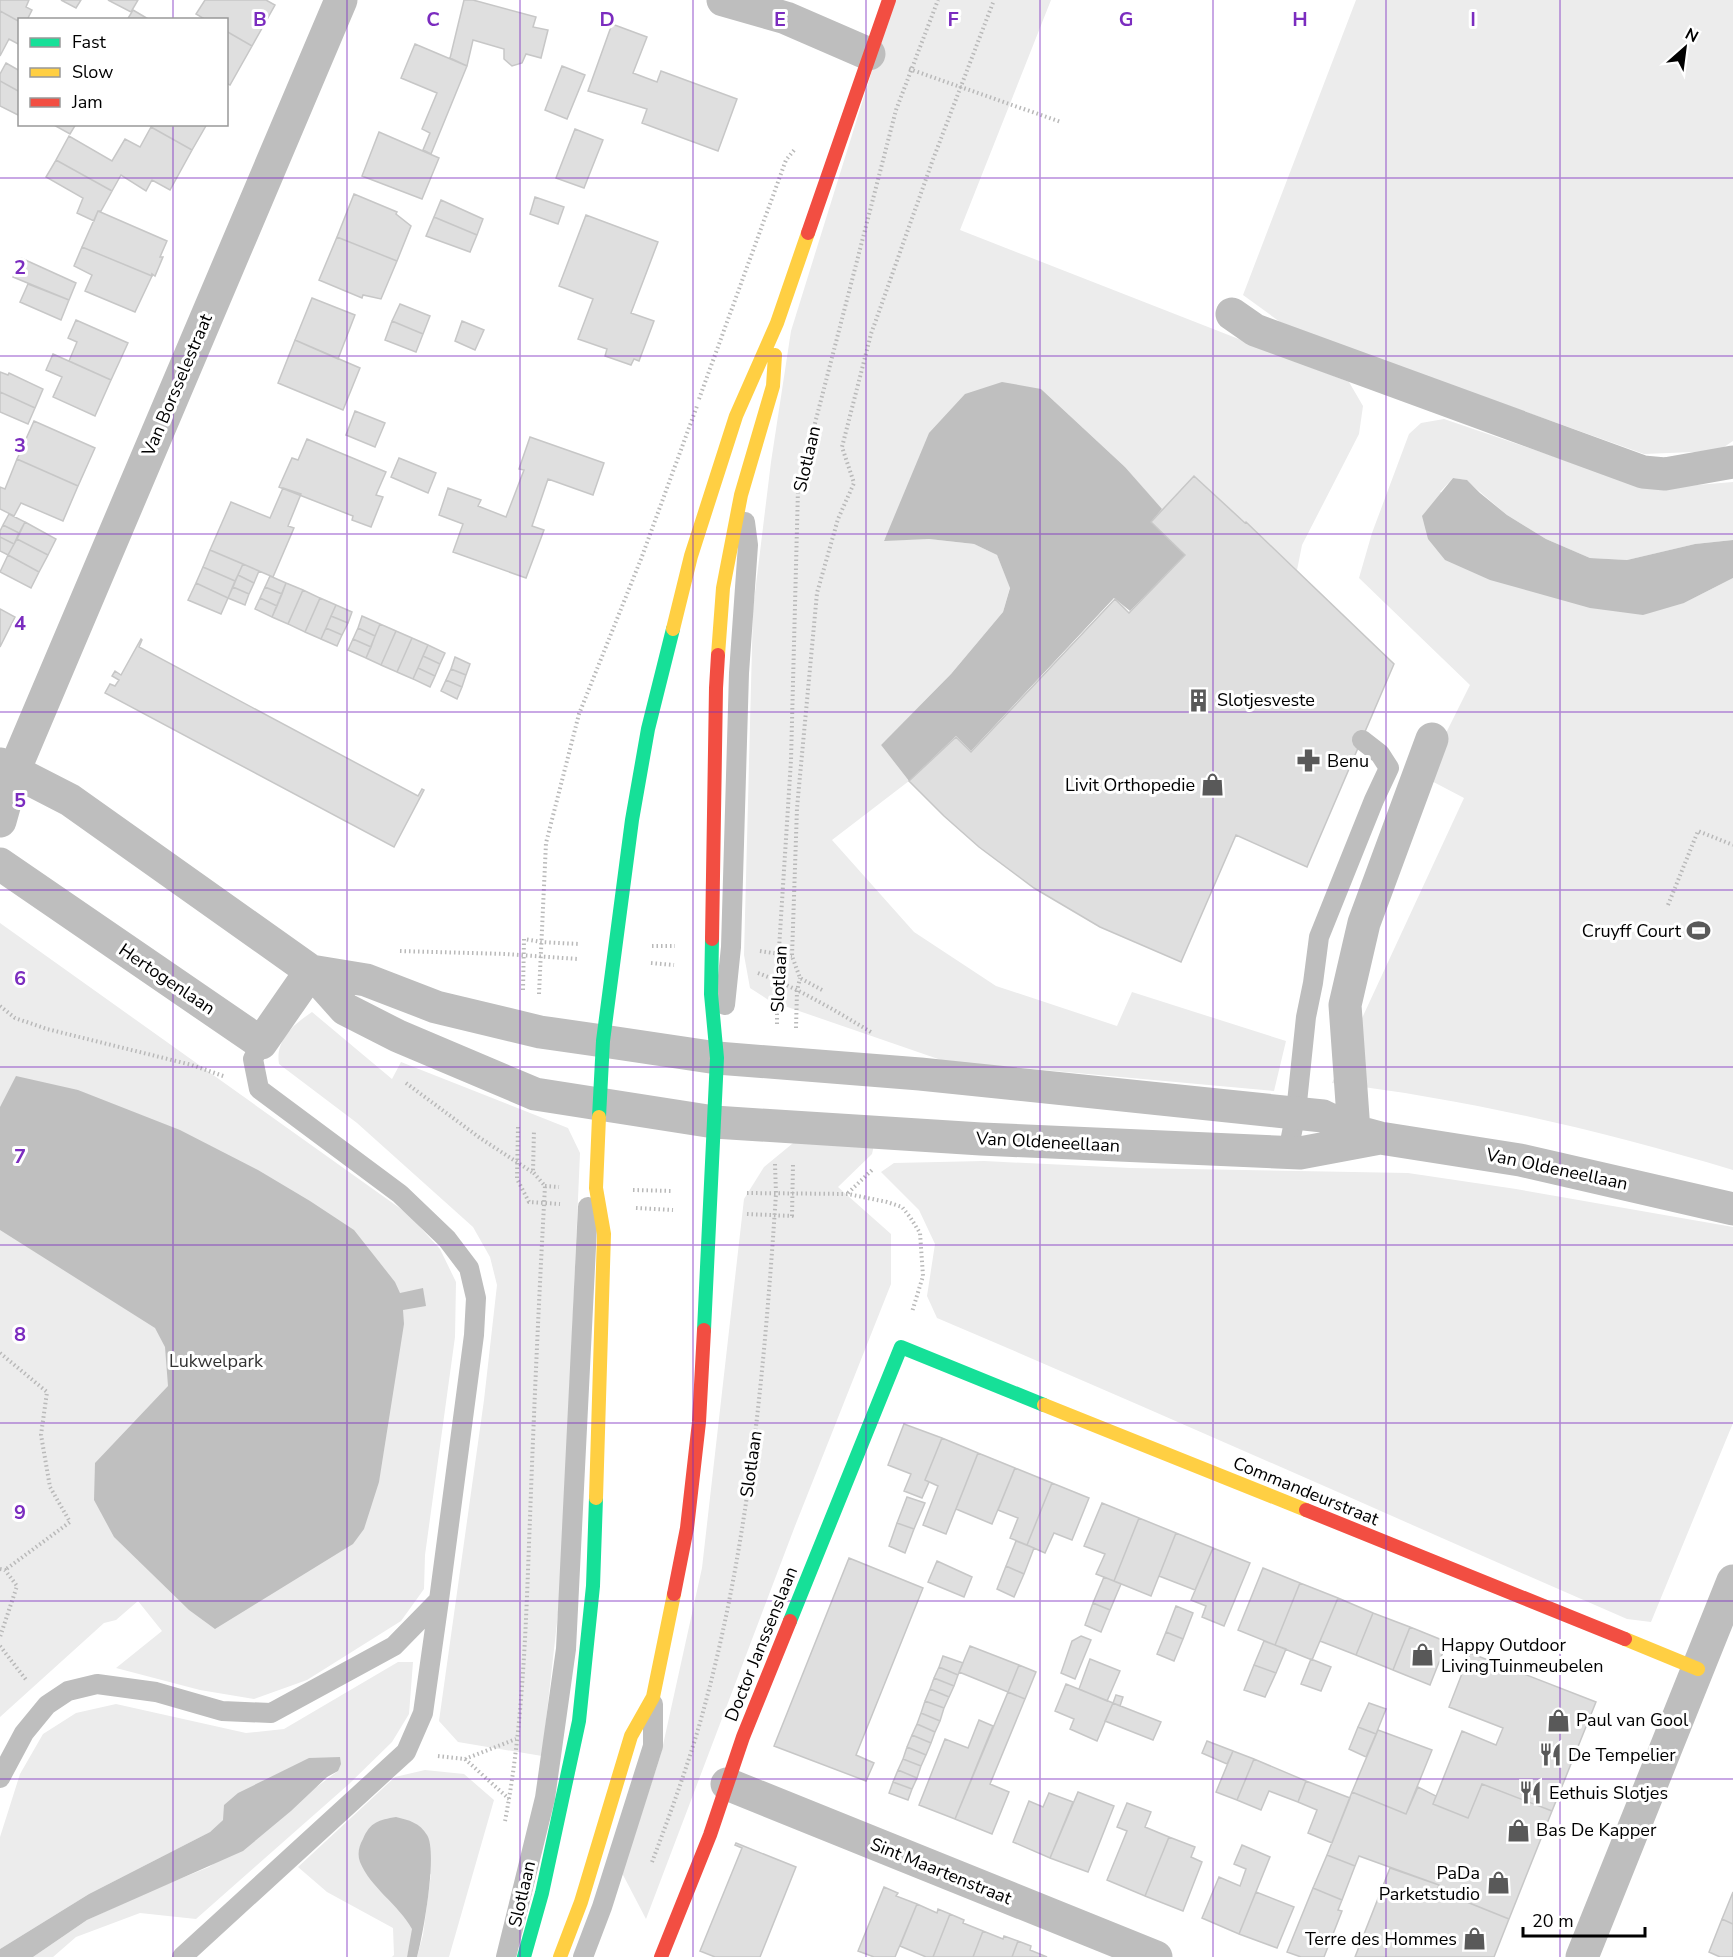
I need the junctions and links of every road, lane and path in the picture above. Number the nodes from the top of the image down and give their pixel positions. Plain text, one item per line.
1 (341, 0) edge
2 (723, 0) edge
3 (889, 0) edge
4 (938, 0) edge
5 (994, 0) edge
6 (869, 54) junction
7 (911, 70) junction
8 (962, 88) junction
9 (1061, 122) dead end
10 (1232, 314) dead end
11 (777, 323) junction
12 (1733, 462) edge
13 (741, 495) joint
14 (1432, 739) dead end
15 (1362, 740) dead end
16 (7, 767) edge
17 (0, 821) edge
18 (1733, 845) edge
19 (0, 864) edge
20 (1668, 905) dead end
21 (392, 950) dead end
22 (613, 962) junction
23 (720, 967) junction
24 (311, 971) junction
25 (777, 980) junction
26 (822, 990) dead end
27 (0, 1006) edge
28 (878, 1036) dead end
29 (603, 1041) junction
30 (261, 1043) junction
31 (717, 1058) junction
32 (777, 1063) junction
33 (259, 1089) junction
34 (600, 1104) junction
35 (1296, 1113) junction
36 (714, 1122) junction
37 (775, 1125) junction
38 (1367, 1135) junction
39 (1288, 1152) junction
40 (545, 1186) dead end
41 (596, 1188) junction
42 (711, 1192) junction
43 (776, 1194) junction
44 (1733, 1209) edge
45 (901, 1347) junction
46 (0, 1353) edge
47 (3, 1570) edge
48 (1733, 1581) edge
49 (439, 1600) junction
50 (0, 1637) edge
51 (0, 1646) edge
52 (1698, 1669) junction
53 (653, 1697) junction
54 (47, 1705) junction
55 (0, 1778) edge
56 (727, 1784) junction
57 (509, 1799) dead end
58 (648, 1870) dead end
59 (182, 1957) edge
60 (506, 1957) edge
61 (524, 1957) edge
62 (560, 1957) edge
63 (584, 1957) edge
64 (661, 1957) edge
65 (1156, 1957) edge
66 (1582, 1957) edge

1 - 16 street, Van Borsselestraat
2 - 6 street
3 - 6 street, Slotlaan
4 - 7 path, Slotlaan
5 - 8 path
6 - 7 path
6 - 11 street, Slotlaan
7 - 8 path
7 - 25 path, Slotlaan
8 - 9 path
8 - 26 path
10 - 12 street
11 - 13 street, Slotlaan
11 - 22 street, Slotlaan
13 - 23 lane, Slotlaan
14 - 38 street
15 - 35 lane
16 - 17 street
16 - 24 street
18 - 20 path
19 - 30 street, Hertogenlaan
21 - 22 path
22 - 23 path
22 - 29 street, Slotlaan
23 - 25 path
23 - 31 lane, Slotlaan
24 - 29 street
24 - 30 street
24 - 34 street
25 - 28 path
25 - 32 path, Slotlaan
27 - 33 path
29 - 31 street, Van Oldeneellaan
29 - 34 street, Slotlaan
30 - 33 lane
31 - 32 street, Van Oldeneellaan
31 - 36 street, Slotlaan
32 - 35 street, Van Oldeneellaan
33 - 49 lane
34 - 36 street, Van Oldeneellaan
34 - 41 street, Slotlaan
35 - 38 street, Van Oldeneellaan
35 - 39 lane
36 - 37 street, Van Oldeneellaan
36 - 42 street, Slotlaan
37 - 39 street, Van Oldeneellaan
37 - 43 path, Slotlaan
38 - 39 street, Van Oldeneellaan
38 - 44 street, Van Oldeneellaan
40 - 57 path
41 - 42 path
41 - 60 lane, Slotlaan
41 - 61 street, Slotlaan
42 - 43 path
42 - 53 street, Slotlaan
43 - 45 path
43 - 58 path, Slotlaan
45 - 52 street, Commandeurstraat
45 - 56 street, Doctor Janssenslaan
46 - 47 path
47 - 50 path
48 - 52 street
49 - 54 lane
49 - 59 lane
51 - 54 path
52 - 66 street
53 - 62 street, Slotlaan
53 - 63 lane, Slotlaan
54 - 55 lane
56 - 64 street, Doctor Janssenslaan
56 - 65 street, Sint Maartenstraat

